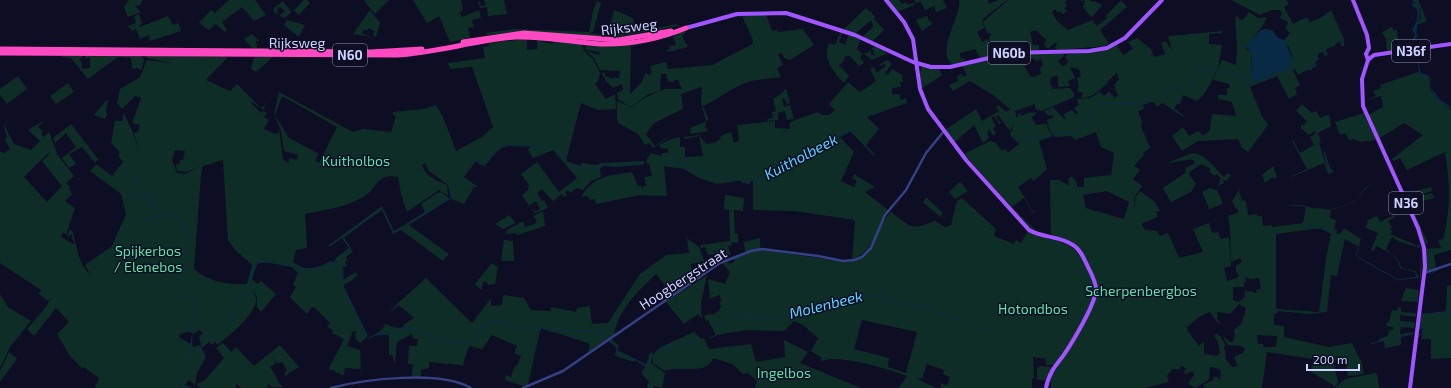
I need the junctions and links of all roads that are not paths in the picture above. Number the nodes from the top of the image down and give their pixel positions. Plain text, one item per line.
1 (886, 0) edge
2 (1162, 0) edge
3 (1353, 0) edge
4 (686, 28) junction
5 (1451, 44) edge
6 (0, 49) edge
7 (0, 53) edge
8 (1370, 54) junction
9 (918, 64) junction
10 (944, 131) junction
11 (1451, 264) edge
12 (1424, 272) junction
13 (331, 388) edge
14 (471, 388) edge
15 (523, 388) edge
16 (1046, 388) edge
17 (1410, 388) edge

1 - 9 main road
2 - 9 main road, N60b
3 - 8 main road, N36
4 - 6 highway, Rijksweg / N60
4 - 7 highway, Rijksweg / N60
4 - 9 main road, Rijksweg / N60b
5 - 8 main road, N36f
8 - 12 main road, N36
9 - 10 main road
10 - 15 street, Hoogbergstraat
10 - 16 main road
11 - 12 street
12 - 17 main road, N36
13 - 14 street

